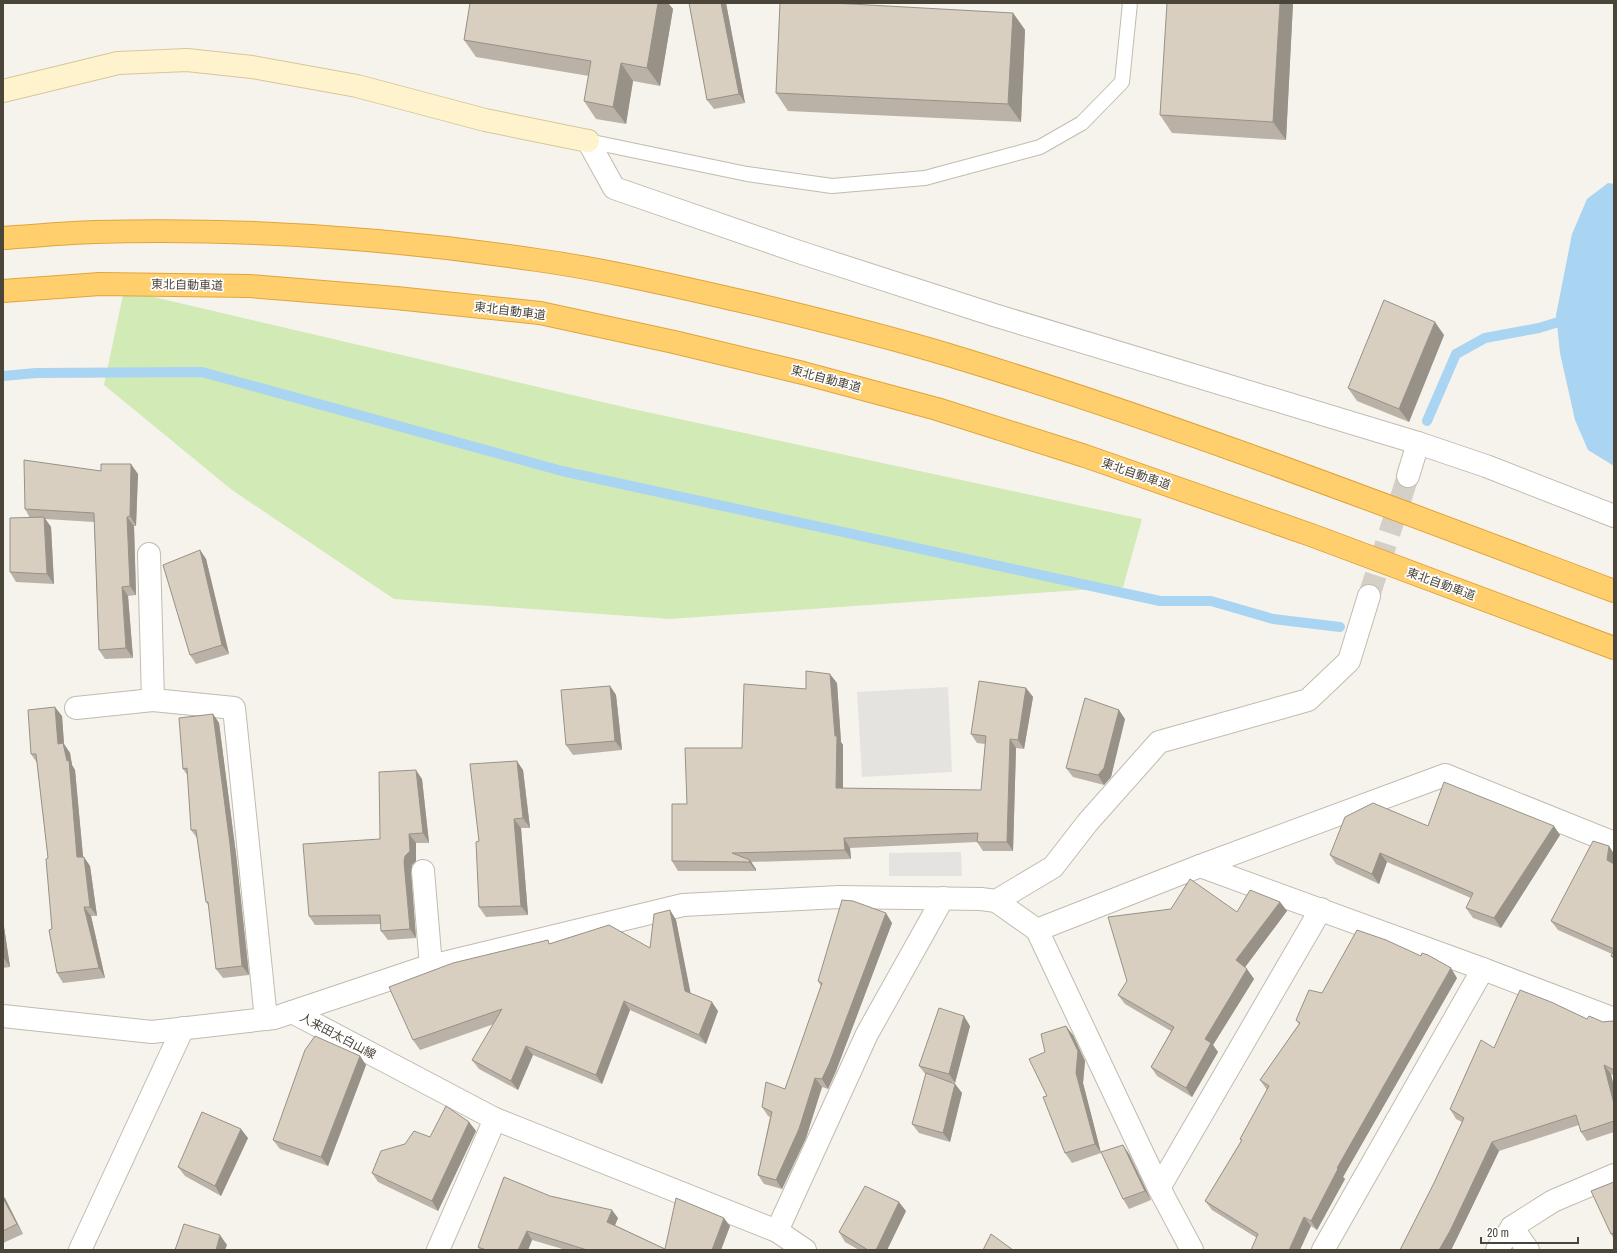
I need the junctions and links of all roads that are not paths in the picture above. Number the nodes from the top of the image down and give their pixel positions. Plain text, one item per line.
1 (1130, 3) edge
2 (3, 90) edge
3 (588, 140) junction
4 (3, 238) edge
5 (3, 291) edge
6 (1418, 443) junction
7 (1408, 476) tunnel mouth
8 (1614, 516) edge
9 (149, 554) dead end
10 (1614, 591) edge
11 (1369, 596) tunnel mouth
12 (1614, 648) edge
13 (153, 700) junction
14 (76, 708) dead end
15 (1614, 843) edge
16 (1200, 866) junction
17 (423, 871) dead end
18 (943, 898) junction
19 (996, 901) junction
20 (1322, 909) junction
21 (1037, 930) junction
22 (431, 966) junction
23 (1483, 969) junction
24 (292, 1012) junction
25 (3, 1016) edge
26 (266, 1019) junction
27 (1614, 1019) edge
28 (182, 1028) junction
29 (495, 1119) junction
30 (1614, 1175) edge
31 (1159, 1188) junction
32 (1512, 1227) junction
33 (777, 1231) junction
34 (80, 1250) edge
35 (438, 1250) edge
36 (805, 1250) edge
37 (1192, 1250) edge
38 (1324, 1250) edge
39 (1497, 1250) edge
40 (1528, 1250) edge

1 - 3 lane
2 - 3 street
3 - 6 street
4 - 10 highway
5 - 12 highway, 東北自動車道
6 - 7 street
6 - 8 street
9 - 13 street
11 - 19 street
13 - 14 street
13 - 26 street
15 - 16 street
16 - 20 street
16 - 21 street
17 - 22 street
18 - 19 street
18 - 22 street
18 - 33 street
19 - 21 street
20 - 23 street
20 - 31 street
21 - 31 street
22 - 24 street
23 - 27 street
23 - 38 street
24 - 26 street, 人来田太白山線
24 - 29 street, 人来田太白山線
25 - 28 street, 人来田太白山線
26 - 28 street, 人来田太白山線
28 - 34 street
29 - 33 street, 人来田太白山線
29 - 35 street
30 - 32 street
31 - 37 street
32 - 39 street
32 - 40 street
33 - 36 street, 人来田太白山線

